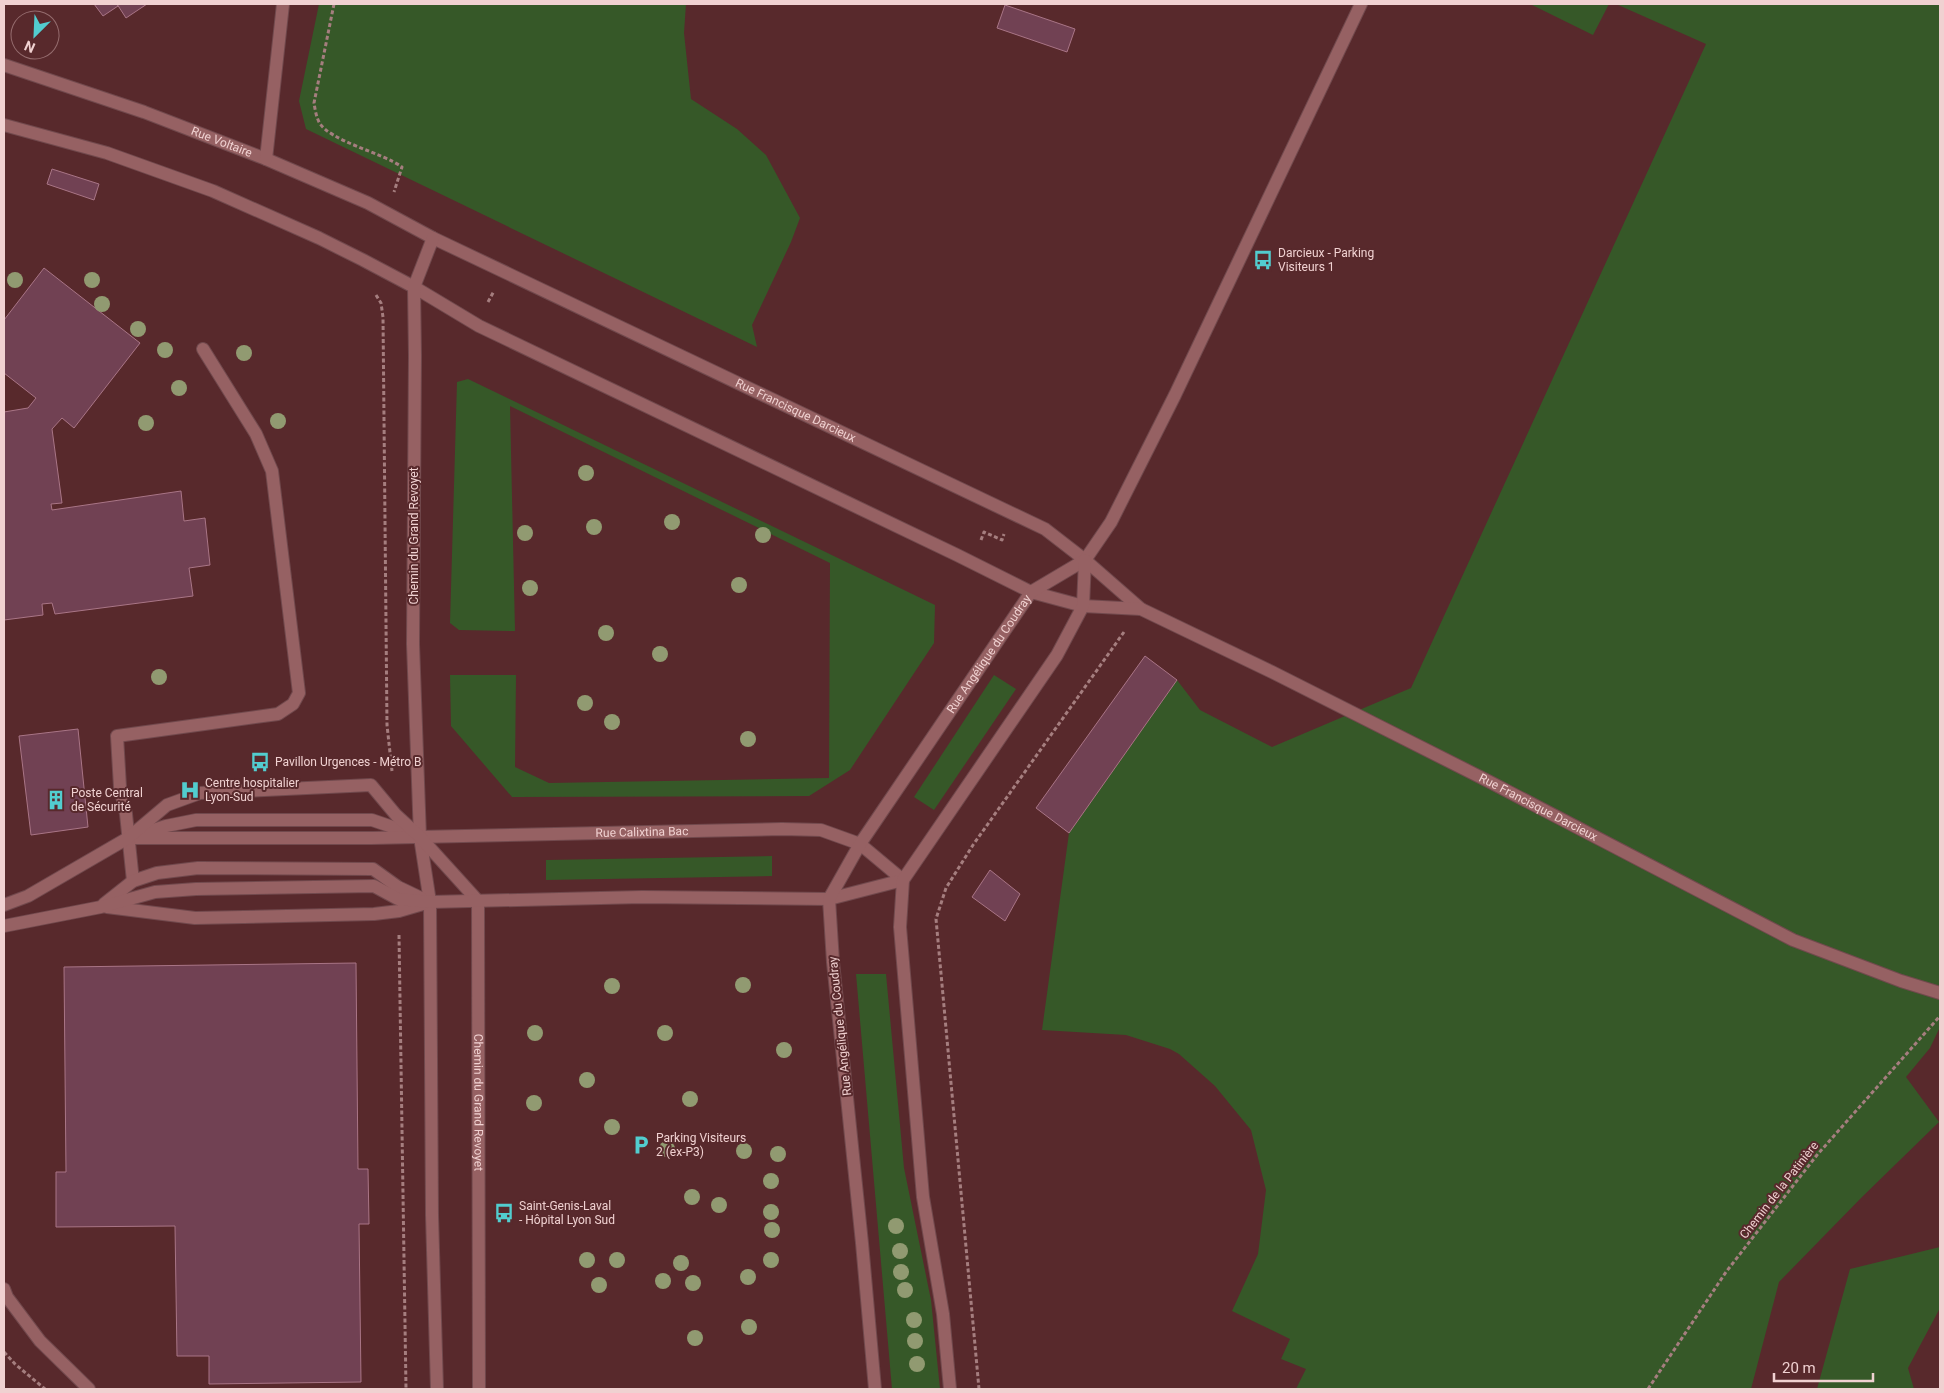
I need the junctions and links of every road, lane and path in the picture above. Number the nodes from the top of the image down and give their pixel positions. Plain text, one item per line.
1 (283, 4) edge
2 (334, 4) edge
3 (1361, 4) edge
4 (4, 65) edge
5 (4, 124) edge
6 (266, 159) junction
7 (384, 211) junction
8 (433, 238) junction
9 (414, 287) junction
10 (203, 349) dead end
11 (1006, 530) dead end
12 (980, 540) dead end
13 (1086, 560) junction
14 (1031, 592) junction
15 (1083, 606) junction
16 (1141, 609) junction
17 (420, 837) junction
18 (128, 838) junction
19 (860, 844) junction
20 (903, 880) junction
21 (133, 881) junction
22 (829, 898) junction
23 (478, 901) junction
24 (430, 902) junction
25 (4, 905) edge
26 (101, 906) junction
27 (4, 926) edge
28 (1940, 993) edge
29 (1940, 1015) edge
30 (5, 1295) edge
31 (4, 1352) edge
32 (45, 1389) edge
33 (89, 1389) edge
34 (437, 1389) edge
35 (479, 1389) edge
36 (875, 1389) edge
37 (950, 1389) edge
38 (979, 1389) edge
39 (1648, 1389) edge

1 - 6 street
2 - 7 path
3 - 13 street
4 - 6 street, Rue Voltaire
5 - 9 street
6 - 7 street, Rue Voltaire
7 - 8 street, Rue Voltaire
8 - 9 street, Chemin du Grand Revoyet
8 - 13 street, Rue Francisque Darcieux
9 - 14 street, Rue Francisque Darcieux
9 - 17 street, Chemin du Grand Revoyet
10 - 18 street
11 - 12 path
13 - 14 street, Rue Angélique du Coudray
13 - 15 street
13 - 16 street, Rue Francisque Darcieux
14 - 15 street, Rue Francisque Darcieux
14 - 19 street, Rue Angélique du Coudray
15 - 16 street, Rue Francisque Darcieux
15 - 20 street
16 - 28 street, Rue Francisque Darcieux
16 - 38 path
17 - 18 street, Rue Calixtina Bac
17 - 18 street
17 - 18 street
17 - 19 street, Rue Calixtina Bac
17 - 23 street
17 - 24 street, Chemin du Grand Revoyet
18 - 21 street
18 - 25 street
19 - 20 street
19 - 22 street, Rue Angélique du Coudray
20 - 22 street
20 - 37 street
21 - 24 street
21 - 26 street
22 - 23 street
22 - 36 street, Rue Angélique du Coudray
23 - 24 street
23 - 35 street, Chemin du Grand Revoyet
24 - 26 street
24 - 26 street
24 - 34 street, Chemin du Grand Revoyet
26 - 27 street
29 - 39 path, Chemin de la Patinière
30 - 33 street
31 - 32 path

